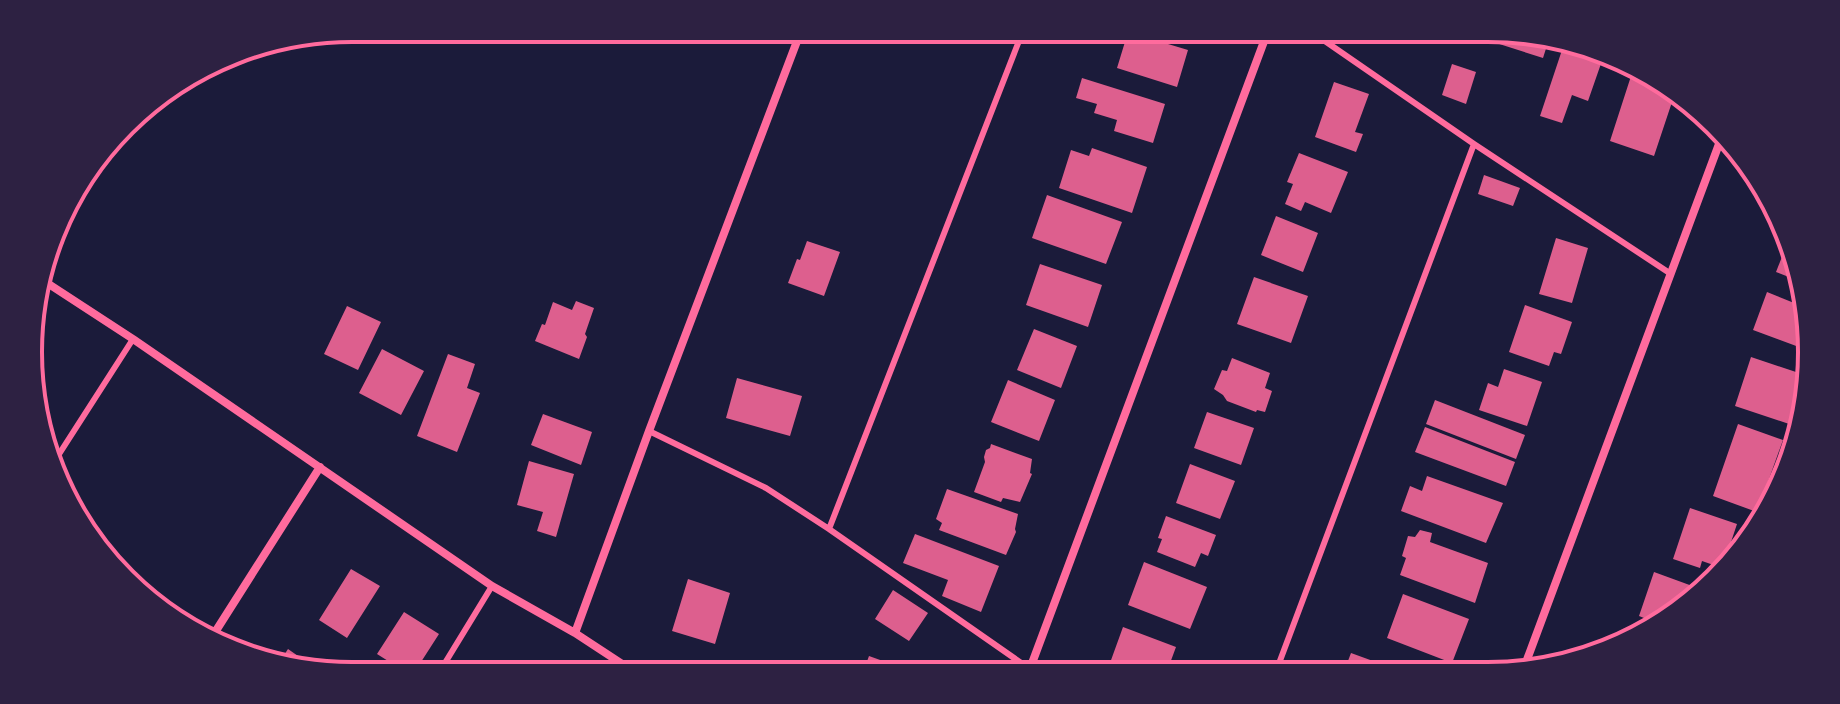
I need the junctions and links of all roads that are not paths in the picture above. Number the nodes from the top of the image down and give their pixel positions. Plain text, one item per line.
1 (797, 42) edge
2 (1019, 42) edge
3 (1264, 42) edge
4 (1326, 42) edge
5 (1474, 144) junction
6 (1719, 145) edge
7 (1671, 274) junction
8 (50, 285) edge
9 (133, 339) junction
10 (649, 431) junction
11 (59, 454) edge
12 (320, 467) junction
13 (829, 529) junction
14 (492, 586) junction
15 (216, 631) edge
16 (575, 633) junction
17 (1527, 659) edge
18 (446, 662) edge
19 (619, 662) edge
20 (1016, 662) edge
21 (1036, 662) edge
22 (1280, 662) edge

1 - 10 street
2 - 13 lane
3 - 21 street
4 - 5 lane
5 - 7 lane
5 - 22 lane
6 - 7 street
7 - 17 street
8 - 9 street
9 - 11 lane
9 - 12 street
10 - 13 lane
10 - 16 street
12 - 14 street
12 - 15 street
13 - 20 lane
14 - 16 street
14 - 18 lane
16 - 19 street

